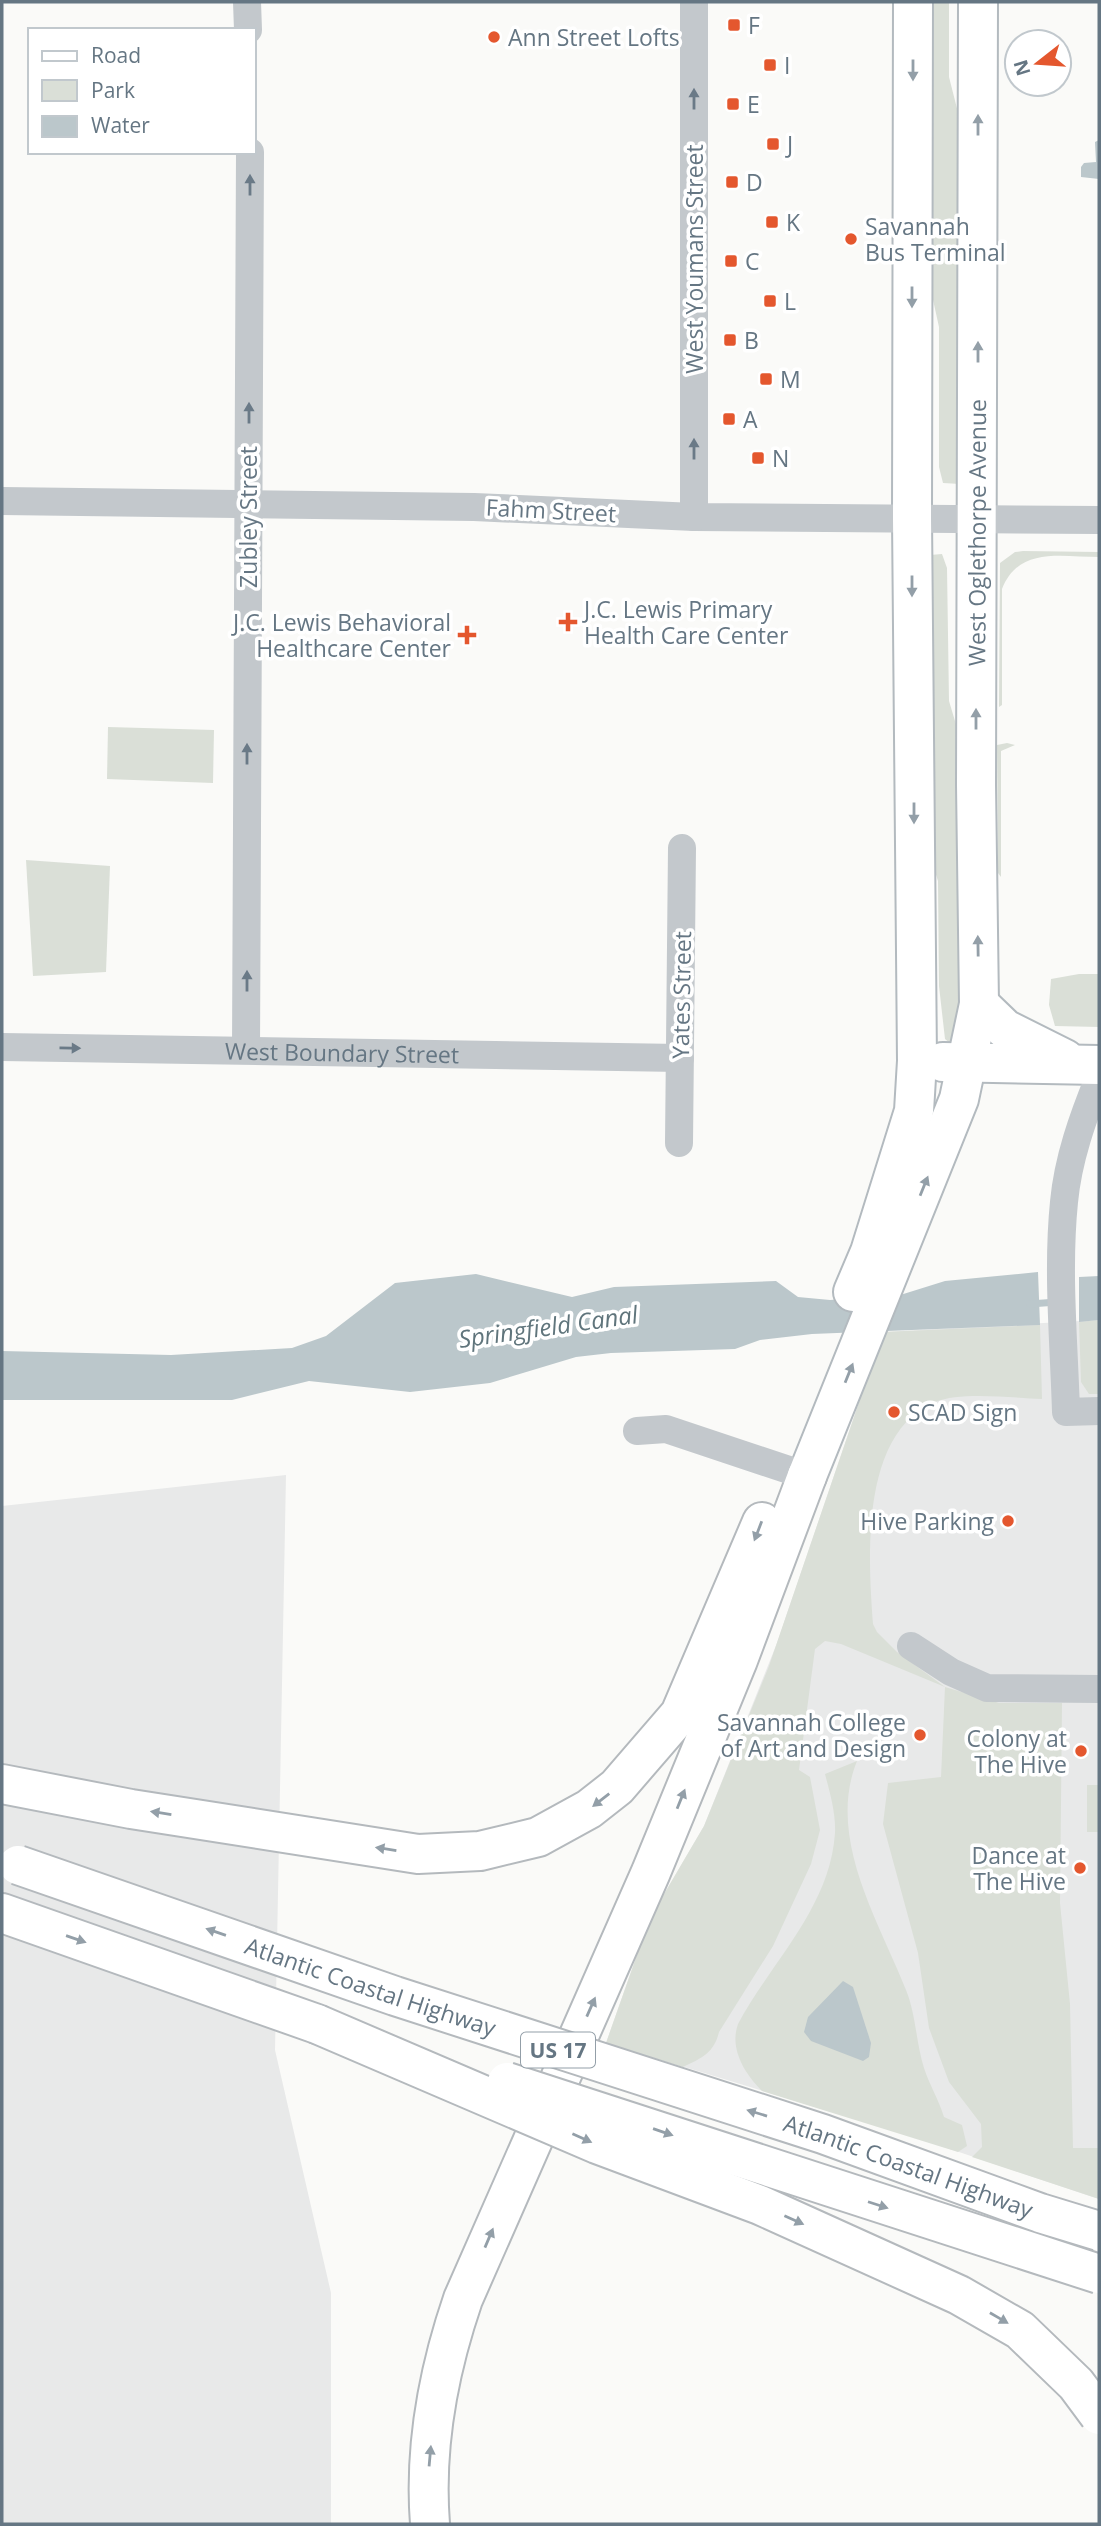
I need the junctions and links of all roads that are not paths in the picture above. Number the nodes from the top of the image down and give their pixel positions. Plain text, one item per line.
1 (247, 2) edge
2 (694, 2) edge
3 (913, 2) edge
4 (978, 2) edge
5 (248, 28) edge
6 (250, 154) edge
7 (2, 501) edge
8 (248, 505) junction
9 (694, 517) junction
10 (912, 518) junction
11 (978, 519) junction
12 (1099, 520) edge
13 (682, 848) dead end
14 (979, 1004) junction
15 (2, 1047) edge
16 (246, 1049) junction
17 (680, 1058) junction
18 (917, 1061) junction
19 (967, 1062) junction
20 (1092, 1069) edge
21 (679, 1143) dead end
22 (884, 1251) junction
23 (1099, 1411) edge
24 (637, 1431) dead end
25 (795, 1472) junction
26 (911, 1646) dead end
27 (1099, 1689) edge
28 (2, 1784) edge
29 (2, 1859) edge
30 (2, 1913) edge
31 (317, 2024) junction
32 (1099, 2231) edge
33 (1099, 2274) edge
34 (1099, 2415) edge
35 (430, 2524) edge

1 - 5 street
9 -> 2 street, West Youmans Street
3 -> 10 main road
11 -> 4 main road, West Oglethorpe Avenue
8 -> 6 street, Zubley Street
7 - 8 street, Fahm Street
8 - 9 street, Fahm Street
16 -> 8 street, Zubley Street
9 - 10 street, Fahm Street
10 - 11 street, Fahm Street
10 -> 18 main road
11 - 12 street, Fahm Street
14 -> 11 main road, West Oglethorpe Avenue
13 - 17 street, Yates Street
14 - 19 main road, West Oglethorpe Avenue
14 - 20 main road
15 -> 16 street, West Boundary Street
16 - 17 street, West Boundary Street
17 - 21 street, Yates Street
18 - 19 main road
18 - 22 main road
19 - 20 main road
22 -> 19 main road, West Oglethorpe Avenue
20 - 23 street
22 - 25 main road
24 - 25 street
25 -> 28 main road
35 -> 25 main road
26 - 27 street
32 -> 29 main road, Atlantic Coastal Highway / US 17, bridge
30 -> 31 main road, Atlantic Coastal Highway / US 17
31 -> 33 main road, Atlantic Coastal Highway / US 17, bridge
31 -> 34 main road, bridge

